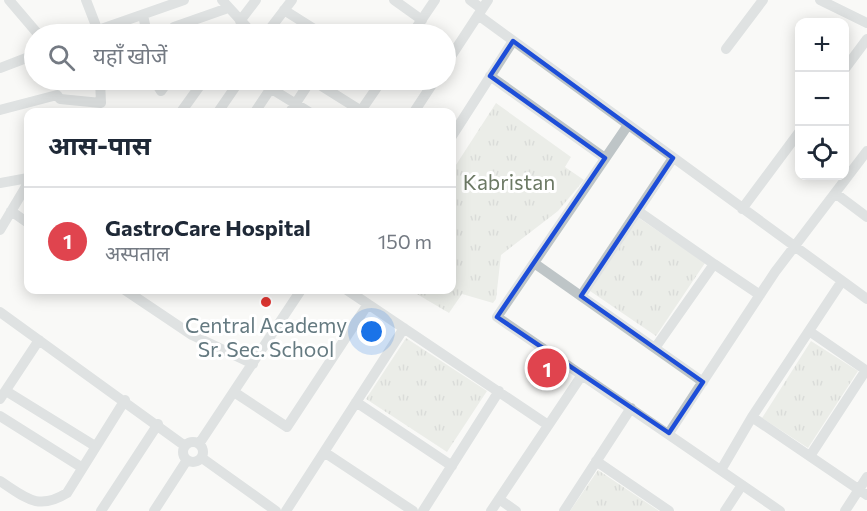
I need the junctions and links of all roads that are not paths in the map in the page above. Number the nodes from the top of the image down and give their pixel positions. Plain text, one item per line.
1 (9, 0) edge
2 (86, 0) edge
3 (184, 0) edge
4 (256, 0) edge
5 (292, 0) edge
6 (396, 0) edge
7 (435, 0) edge
8 (471, 0) edge
9 (763, 0) edge
10 (820, 0) edge
11 (225, 4) edge
12 (482, 8) edge
13 (284, 10) junction
14 (143, 15) junction
15 (422, 20) junction
16 (241, 23) joint
17 (867, 23) edge
18 (29, 24) edge
19 (95, 24) edge
20 (118, 24) edge
21 (145, 24) edge
22 (181, 24) edge
23 (274, 24) edge
24 (306, 24) edge
25 (419, 24) edge
26 (867, 39) edge
27 (513, 41) junction
28 (456, 48) edge
29 (726, 49) dead end
30 (24, 59) edge
31 (849, 63) edge
32 (0, 68) edge
33 (490, 76) junction
34 (100, 90) edge
35 (197, 90) edge
36 (233, 90) edge
37 (270, 90) edge
38 (273, 90) edge
39 (305, 90) edge
40 (327, 90) edge
41 (375, 90) edge
42 (428, 90) edge
43 (185, 108) edge
44 (221, 108) edge
45 (258, 108) edge
46 (293, 108) edge
47 (355, 108) edge
48 (364, 108) edge
49 (417, 108) edge
50 (0, 110) edge
51 (628, 125) junction
52 (456, 130) edge
53 (795, 138) edge
54 (867, 151) edge
55 (606, 158) junction
56 (673, 158) junction
57 (24, 179) edge
58 (0, 183) edge
59 (24, 190) edge
60 (835, 193) junction
61 (742, 209) junction
62 (11, 211) junction
63 (638, 211) junction
64 (867, 217) edge
65 (24, 220) edge
66 (0, 230) edge
67 (794, 247) junction
68 (534, 262) junction
69 (714, 264) junction
70 (842, 281) junction
71 (131, 294) edge
72 (298, 294) edge
73 (353, 294) edge
74 (760, 295) junction
75 (581, 296) junction
76 (867, 299) edge
77 (368, 304) junction
78 (2, 317) edge
79 (404, 327) junction
80 (809, 331) junction
81 (39, 340) junction
82 (655, 348) junction
83 (253, 364) junction
84 (866, 370) edge
85 (582, 375) junction
86 (703, 382) junction
87 (234, 392) junction
88 (499, 392) junction
89 (3, 395) edge
90 (125, 400) junction
91 (356, 402) junction
92 (631, 408) junction
93 (0, 416) edge
94 (752, 417) junction
95 (158, 424) junction
96 (548, 425) junction
97 (669, 433) junction
98 (199, 444) junction
99 (95, 446) junction
100 (185, 446) junction
101 (324, 452) junction
102 (810, 456) junction
103 (202, 458) junction
104 (186, 460) junction
105 (596, 461) junction
106 (452, 466) junction
107 (81, 467) junction
108 (721, 470) junction
109 (867, 477) edge
110 (0, 481) edge
111 (742, 484) junction
112 (863, 492) edge
113 (499, 500) junction
114 (101, 511) edge
115 (154, 511) edge
116 (276, 511) edge
117 (286, 511) edge
118 (413, 511) edge
119 (423, 511) edge
120 (491, 511) edge
121 (516, 511) edge
122 (564, 511) edge
123 (669, 511) edge
124 (725, 511) edge
125 (780, 511) edge
126 (844, 511) edge

1 - 18 street
2 - 19 street
3 - 14 street
4 - 16 street
5 - 13 street
6 - 15 street
7 - 15 street
8 - 12 street
9 - 29 street
10 - 17 street
11 - 16 street
11 - 22 street
12 - 27 street
12 - 28 street
13 - 23 street
13 - 24 street
14 - 20 street
14 - 21 street
15 - 25 street
26 - 31 street
27 - 33 street
27 - 51 street
30 - 32 street
33 - 52 street
33 - 55 street
34 - 50 street
35 - 43 street
36 - 44 street
37 - 45 street
38 - 46 street
39 - 46 street
40 - 47 street
41 - 48 street
42 - 49 street
51 - 55 street
51 - 56 street
53 - 61 street
54 - 60 street
55 - 68 street
56 - 61 street
56 - 63 street
57 - 58 street
59 - 62 street
60 - 64 street
60 - 67 street
61 - 67 street
62 - 65 street
62 - 66 street
63 - 69 street
63 - 75 street
67 - 70 street
67 - 74 street
68 - 75 street
68 - 85 street
69 - 74 street
69 - 82 street
70 - 76 street
70 - 80 street
71 - 83 street
72 - 83 street
73 - 77 street
74 - 86 street
75 - 82 street
77 - 79 street
77 - 87 street
78 - 81 street
79 - 88 street
79 - 91 street
80 - 84 street
80 - 94 street
81 - 89 street
81 - 90 street
82 - 86 street
83 - 87 street
84 - 102 street
85 - 92 street
85 - 96 street
86 - 97 street
87 - 98 street
88 - 96 street
88 - 106 street
89 - 99 street
90 - 95 street
90 - 99 street
91 - 101 street
91 - 106 street
92 - 97 street
92 - 105 street
93 - 107 street
94 - 102 street
94 - 108 street
95 - 100 street
95 - 114 street
96 - 113 street
97 - 108 street
98 - 100 street
98 - 103 street
99 - 107 street
100 - 104 street
101 - 117 street
101 - 118 street
102 - 112 street
103 - 104 street
103 - 116 street
104 - 115 street
105 - 122 street
105 - 123 street
106 - 119 street
107 - 110 street
108 - 111 street
109 - 112 street
111 - 124 street
111 - 125 street
112 - 126 street
113 - 120 street
113 - 121 street

